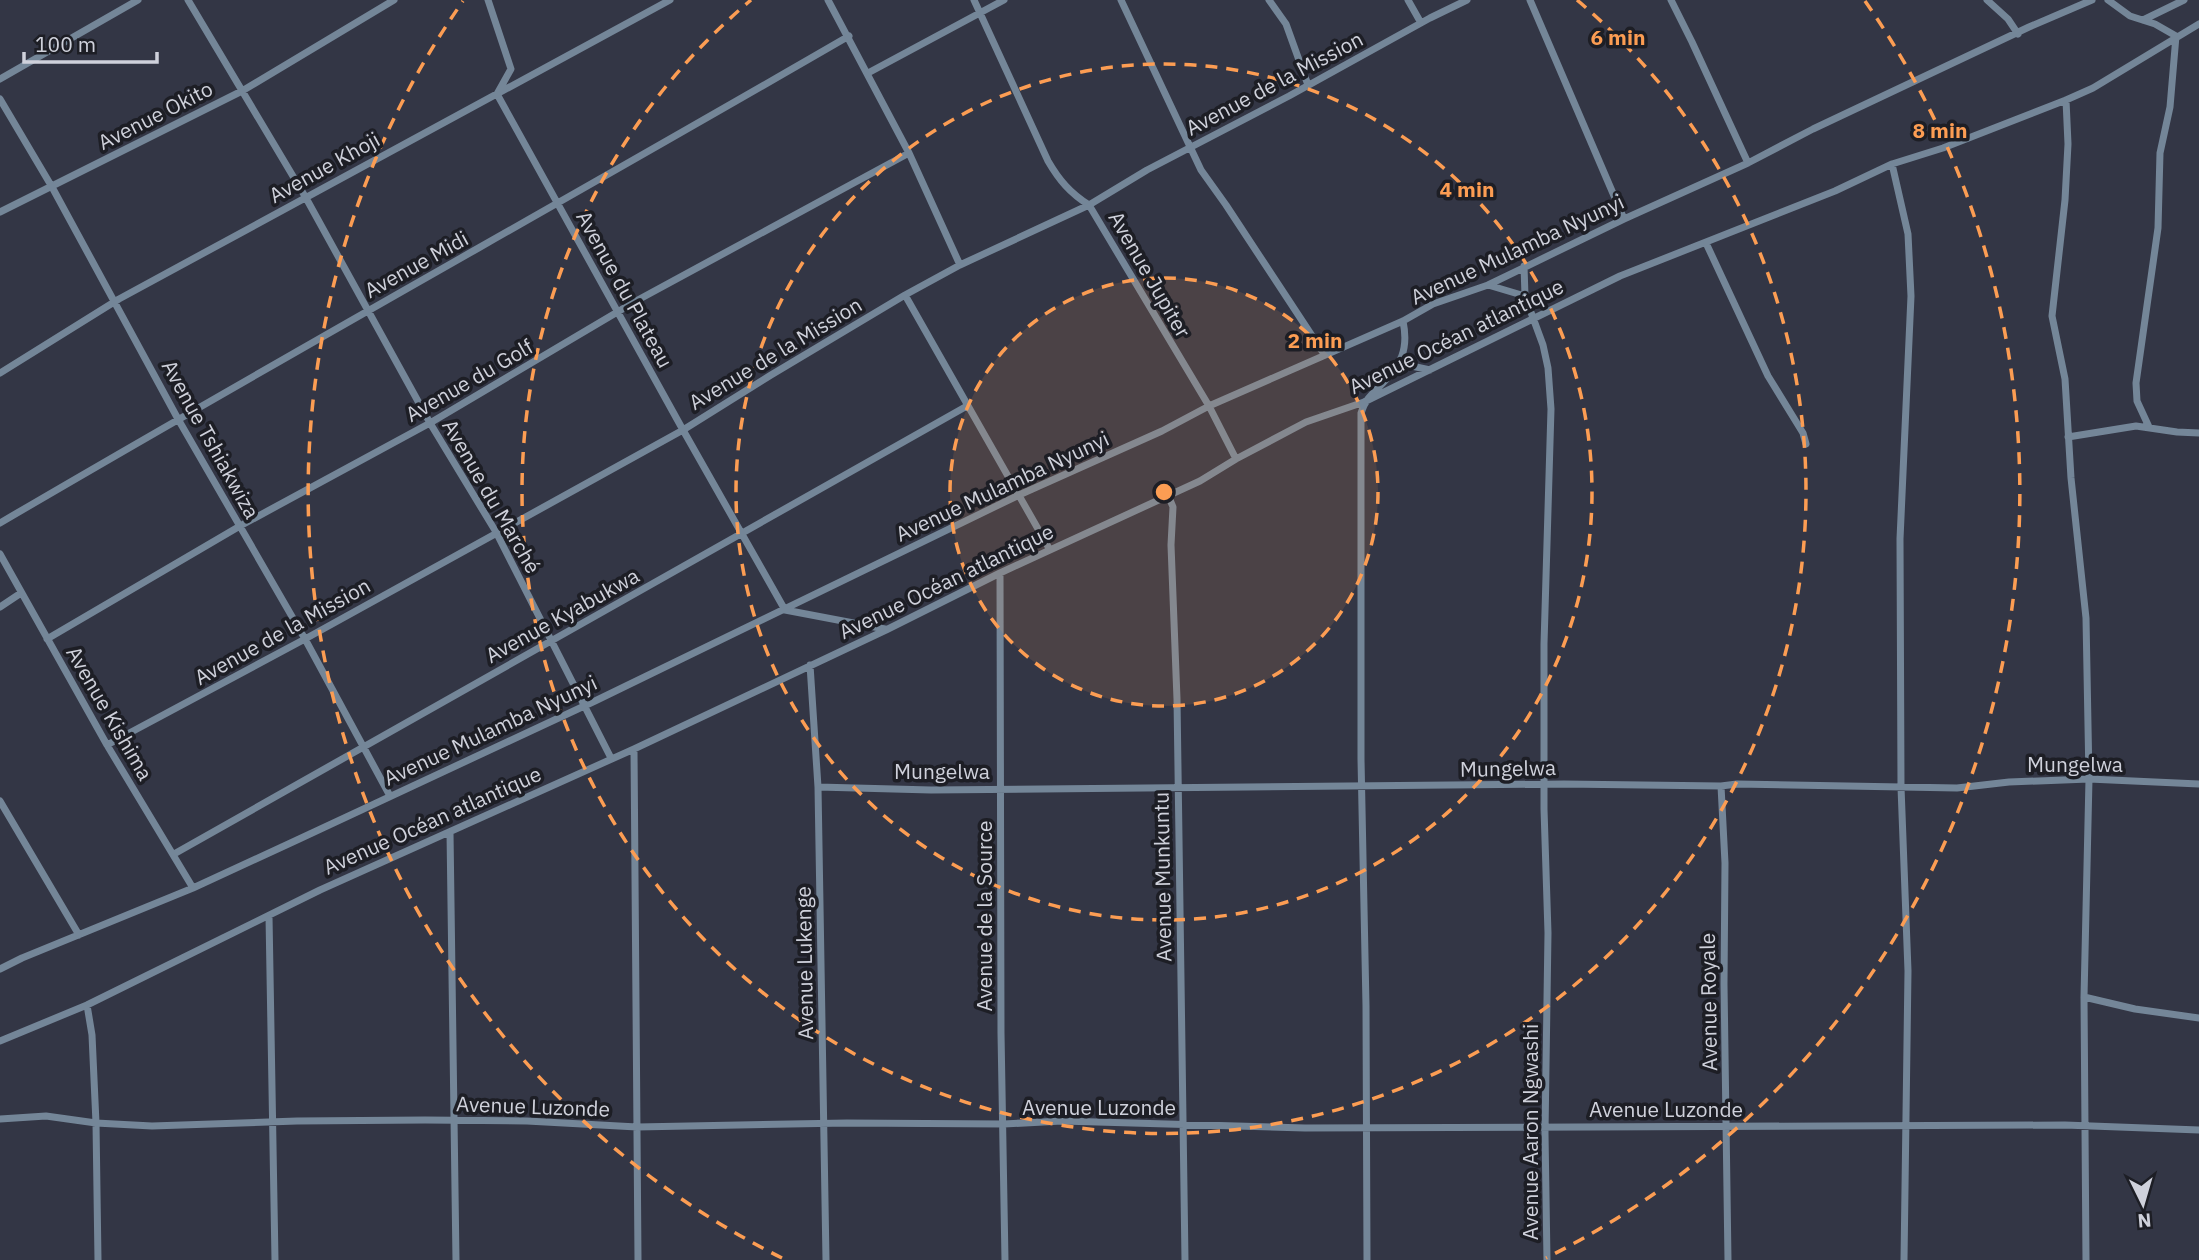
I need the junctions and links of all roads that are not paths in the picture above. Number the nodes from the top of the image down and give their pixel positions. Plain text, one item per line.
1 (138, 0) edge
2 (188, 0) edge
3 (394, 0) edge
4 (488, 0) edge
5 (670, 0) edge
6 (828, 0) edge
7 (974, 0) edge
8 (1004, 0) edge
9 (1121, 0) edge
10 (1269, 0) edge
11 (1408, 0) edge
12 (1467, 0) edge
13 (1530, 0) edge
14 (1671, 0) edge
15 (1987, 0) edge
16 (2092, 0) edge
17 (2108, 0) edge
18 (2184, 0) edge
19 (979, 12) junction
20 (2143, 20) junction
21 (1421, 23) junction
22 (2199, 24) edge
23 (2018, 34) junction
24 (849, 36) junction
25 (2176, 36) junction
26 (868, 73) junction
27 (0, 79) edge
28 (1308, 85) junction
29 (242, 91) junction
30 (497, 94) junction
31 (0, 99) edge
32 (2066, 100) junction
33 (1189, 149) junction
34 (909, 153) junction
35 (1748, 163) junction
36 (1892, 164) junction
37 (52, 187) junction
38 (306, 198) junction
39 (558, 204) junction
40 (1089, 205) junction
41 (0, 212) edge
42 (1624, 219) junction
43 (1706, 243) junction
44 (960, 265) junction
45 (1524, 266) junction
46 (1488, 285) junction
47 (905, 295) junction
48 (1525, 296) junction
49 (114, 302) junction
50 (368, 311) junction
51 (618, 312) junction
52 (1534, 317) junction
53 (1403, 321) junction
54 (1324, 354) junction
55 (1398, 363) junction
56 (1430, 370) junction
57 (0, 373) edge
58 (1364, 402) junction
59 (1209, 406) junction
60 (967, 407) junction
61 (178, 419) junction
62 (430, 424) junction
63 (2150, 428) junction
64 (683, 430) junction
65 (2199, 433) edge
66 (2068, 437) junction
67 (1806, 444) dead end
68 (1237, 459) junction
69 (1018, 495) junction
70 (1168, 495) junction
71 (0, 523) edge
72 (240, 526) junction
73 (496, 532) junction
74 (742, 535) junction
75 (1050, 550) junction
76 (0, 554) edge
77 (1000, 573) junction
78 (21, 593) junction
79 (0, 607) edge
80 (785, 610) junction
81 (886, 629) junction
82 (47, 639) junction
83 (304, 639) junction
84 (552, 640) junction
85 (810, 665) junction
86 (584, 706) junction
87 (107, 745) junction
88 (362, 747) junction
89 (634, 748) junction
90 (611, 758) junction
91 (2089, 779) junction
92 (2199, 784) edge
93 (1544, 785) junction
94 (1721, 786) junction
95 (818, 787) junction
96 (1178, 787) junction
97 (1362, 787) junction
98 (1901, 787) junction
99 (1002, 789) junction
100 (390, 796) junction
101 (0, 801) edge
102 (450, 832) junction
103 (174, 854) junction
104 (193, 888) junction
105 (269, 916) junction
106 (79, 935) junction
107 (0, 969) edge
108 (2084, 997) junction
109 (87, 1005) junction
110 (2199, 1018) edge
111 (0, 1041) edge
112 (0, 1119) edge
113 (452, 1121) junction
114 (96, 1123) junction
115 (272, 1123) junction
116 (1004, 1124) junction
117 (825, 1125) junction
118 (1183, 1125) junction
119 (1726, 1126) junction
120 (1908, 1126) junction
121 (2086, 1126) junction
122 (637, 1127) junction
123 (1545, 1127) junction
124 (1367, 1128) junction
125 (2199, 1129) edge
126 (98, 1260) edge
127 (275, 1260) edge
128 (456, 1260) edge
129 (638, 1260) edge
130 (826, 1260) edge
131 (1005, 1260) edge
132 (1185, 1260) edge
133 (1367, 1260) edge
134 (1547, 1260) edge
135 (1728, 1260) edge
136 (1904, 1260) edge
137 (2086, 1260) edge

1 - 27 street
2 - 29 street, Avenue du Marché
3 - 29 street, Avenue Okito
4 - 30 street
5 - 30 street, Avenue Khoji
6 - 24 street
7 - 19 street, Avenue Jupiter
8 - 19 street
9 - 33 street
10 - 28 street
11 - 21 street
12 - 21 street, Avenue de la Mission
13 - 42 street
14 - 35 street
15 - 23 street
16 - 23 street, Avenue Mulamba Nyunyi
17 - 20 street
18 - 20 street
19 - 26 street
19 - 40 street, Avenue Jupiter
20 - 25 street
21 - 28 street, Avenue de la Mission
22 - 25 street
23 - 35 street, Avenue Mulamba Nyunyi
24 - 26 street
24 - 39 street, Avenue Midi
25 - 32 street
25 - 63 street
26 - 34 street
28 - 33 street, Avenue de la Mission
29 - 37 street, Avenue Okito
29 - 38 street, Avenue du Marché
30 - 38 street, Avenue Khoji
30 - 39 street, Avenue du Plateau
31 - 37 street, Avenue Tshiakwiza
32 - 36 street, Avenue Océan atlantique
32 - 66 street
33 - 40 street, Avenue de la Mission
33 - 54 street
34 - 44 street
34 - 51 street, Avenue du Golf
35 - 42 street, Avenue Mulamba Nyunyi
36 - 43 street, Avenue Océan atlantique
36 - 98 street
37 - 41 street, Avenue Okito
37 - 49 street, Avenue Tshiakwiza
38 - 49 street, Avenue Khoji
38 - 50 street, Avenue du Marché
39 - 50 street, Avenue Midi
39 - 51 street, Avenue du Plateau
40 - 44 street, Avenue de la Mission
40 - 59 street, Avenue Jupiter
42 - 45 street, Avenue Mulamba Nyunyi
43 - 52 street, Avenue Océan atlantique
43 - 67 street
44 - 47 street, Avenue de la Mission
45 - 46 street, Avenue Mulamba Nyunyi
45 - 48 street
46 - 48 street
46 - 53 street, Avenue Mulamba Nyunyi
47 - 60 street
47 - 64 street, Avenue de la Mission
48 - 52 street, Avenue Aaron Ngwashi
49 - 57 street, Avenue Khoji
49 - 61 street, Avenue Tshiakwiza
50 - 61 street, Avenue Midi
50 - 62 street, Avenue du Marché
51 - 62 street, Avenue du Golf
51 - 64 street, Avenue du Plateau
52 - 56 street, Avenue Océan atlantique
52 - 93 street, Avenue Aaron Ngwashi
53 - 54 street, Avenue Mulamba Nyunyi
53 - 55 street
54 - 59 street, Avenue Mulamba Nyunyi
55 - 56 street
55 - 58 street
56 - 58 street, Avenue Océan atlantique
58 - 68 street, Avenue Océan atlantique
58 - 97 street
59 - 68 street, Avenue Jupiter
59 - 69 street, Avenue Mulamba Nyunyi
60 - 69 street
60 - 74 street, Avenue Kyabukwa
61 - 71 street, Avenue Midi
61 - 72 street, Avenue Tshiakwiza
62 - 72 street, Avenue du Golf
62 - 73 street, Avenue du Marché
63 - 65 street
63 - 66 street
64 - 73 street, Avenue de la Mission
64 - 74 street, Avenue du Plateau
66 - 91 street
68 - 70 street, Avenue Océan atlantique
69 - 75 street
69 - 80 street, Avenue Mulamba Nyunyi
70 - 75 street, Avenue Océan atlantique
70 - 96 street, Avenue Munkuntu
72 - 82 street, Avenue du Golf
72 - 83 street, Avenue Tshiakwiza
73 - 83 street, Avenue de la Mission
73 - 84 street, Avenue du Marché
74 - 80 street, Avenue du Plateau
74 - 84 street, Avenue Kyabukwa
75 - 77 street, Avenue Océan atlantique
76 - 78 street, Avenue Kishima
77 - 81 street, Avenue Océan atlantique
77 - 99 street, Avenue de la Source
78 - 79 street
78 - 82 street, Avenue Kishima
80 - 81 street
80 - 86 street, Avenue Mulamba Nyunyi
81 - 85 street, Avenue Océan atlantique
82 - 87 street, Avenue Kishima
83 - 87 street, Avenue de la Mission
83 - 88 street, Avenue Tshiakwiza
84 - 86 street, Avenue du Marché
84 - 88 street, Avenue Kyabukwa
85 - 89 street, Avenue Océan atlantique
85 - 95 street, Avenue Lukenge
86 - 90 street, Avenue du Marché
86 - 100 street, Avenue Mulamba Nyunyi
87 - 103 street, Avenue Kishima
88 - 100 street, Avenue Tshiakwiza
88 - 103 street, Avenue Kyabukwa
89 - 90 street, Avenue Océan atlantique
89 - 122 street
90 - 102 street, Avenue Océan atlantique
91 - 92 street, Mungelwa
91 - 98 street, Mungelwa
91 - 108 street
93 - 94 street, Mungelwa
93 - 97 street, Mungelwa
93 - 123 street, Avenue Aaron Ngwashi
94 - 98 street, Mungelwa
94 - 119 street, Avenue Royale
95 - 99 street, Mungelwa
95 - 117 street, Avenue Lukenge
96 - 97 street, Mungelwa
96 - 99 street, Mungelwa
96 - 118 street, Avenue Munkuntu
97 - 124 street
98 - 120 street
99 - 116 street, Avenue de la Source
100 - 104 street, Avenue Mulamba Nyunyi
101 - 106 street
102 - 105 street, Avenue Océan atlantique
102 - 113 street
103 - 104 street, Avenue Kishima
104 - 106 street, Avenue Mulamba Nyunyi
105 - 109 street, Avenue Océan atlantique
105 - 115 street
106 - 107 street, Avenue Mulamba Nyunyi
108 - 110 street
108 - 121 street
109 - 111 street, Avenue Océan atlantique
109 - 114 street
112 - 114 street, Avenue Luzonde
113 - 115 street, Avenue Luzonde
113 - 122 street, Avenue Luzonde
113 - 128 street
114 - 115 street, Avenue Luzonde
114 - 126 street
115 - 127 street
116 - 117 street, Avenue Luzonde
116 - 118 street, Avenue Luzonde
116 - 131 street, Avenue de la Source
117 - 122 street, Avenue Luzonde
117 - 130 street, Avenue Lukenge
118 - 124 street, Avenue Luzonde
118 - 132 street, Avenue Munkuntu
119 - 120 street, Avenue Luzonde
119 - 123 street, Avenue Luzonde
119 - 135 street, Avenue Royale
120 - 121 street, Avenue Luzonde
120 - 136 street
121 - 125 street, Avenue Luzonde
121 - 137 street
122 - 129 street
123 - 124 street, Avenue Luzonde
123 - 134 street, Avenue Aaron Ngwashi
124 - 133 street

